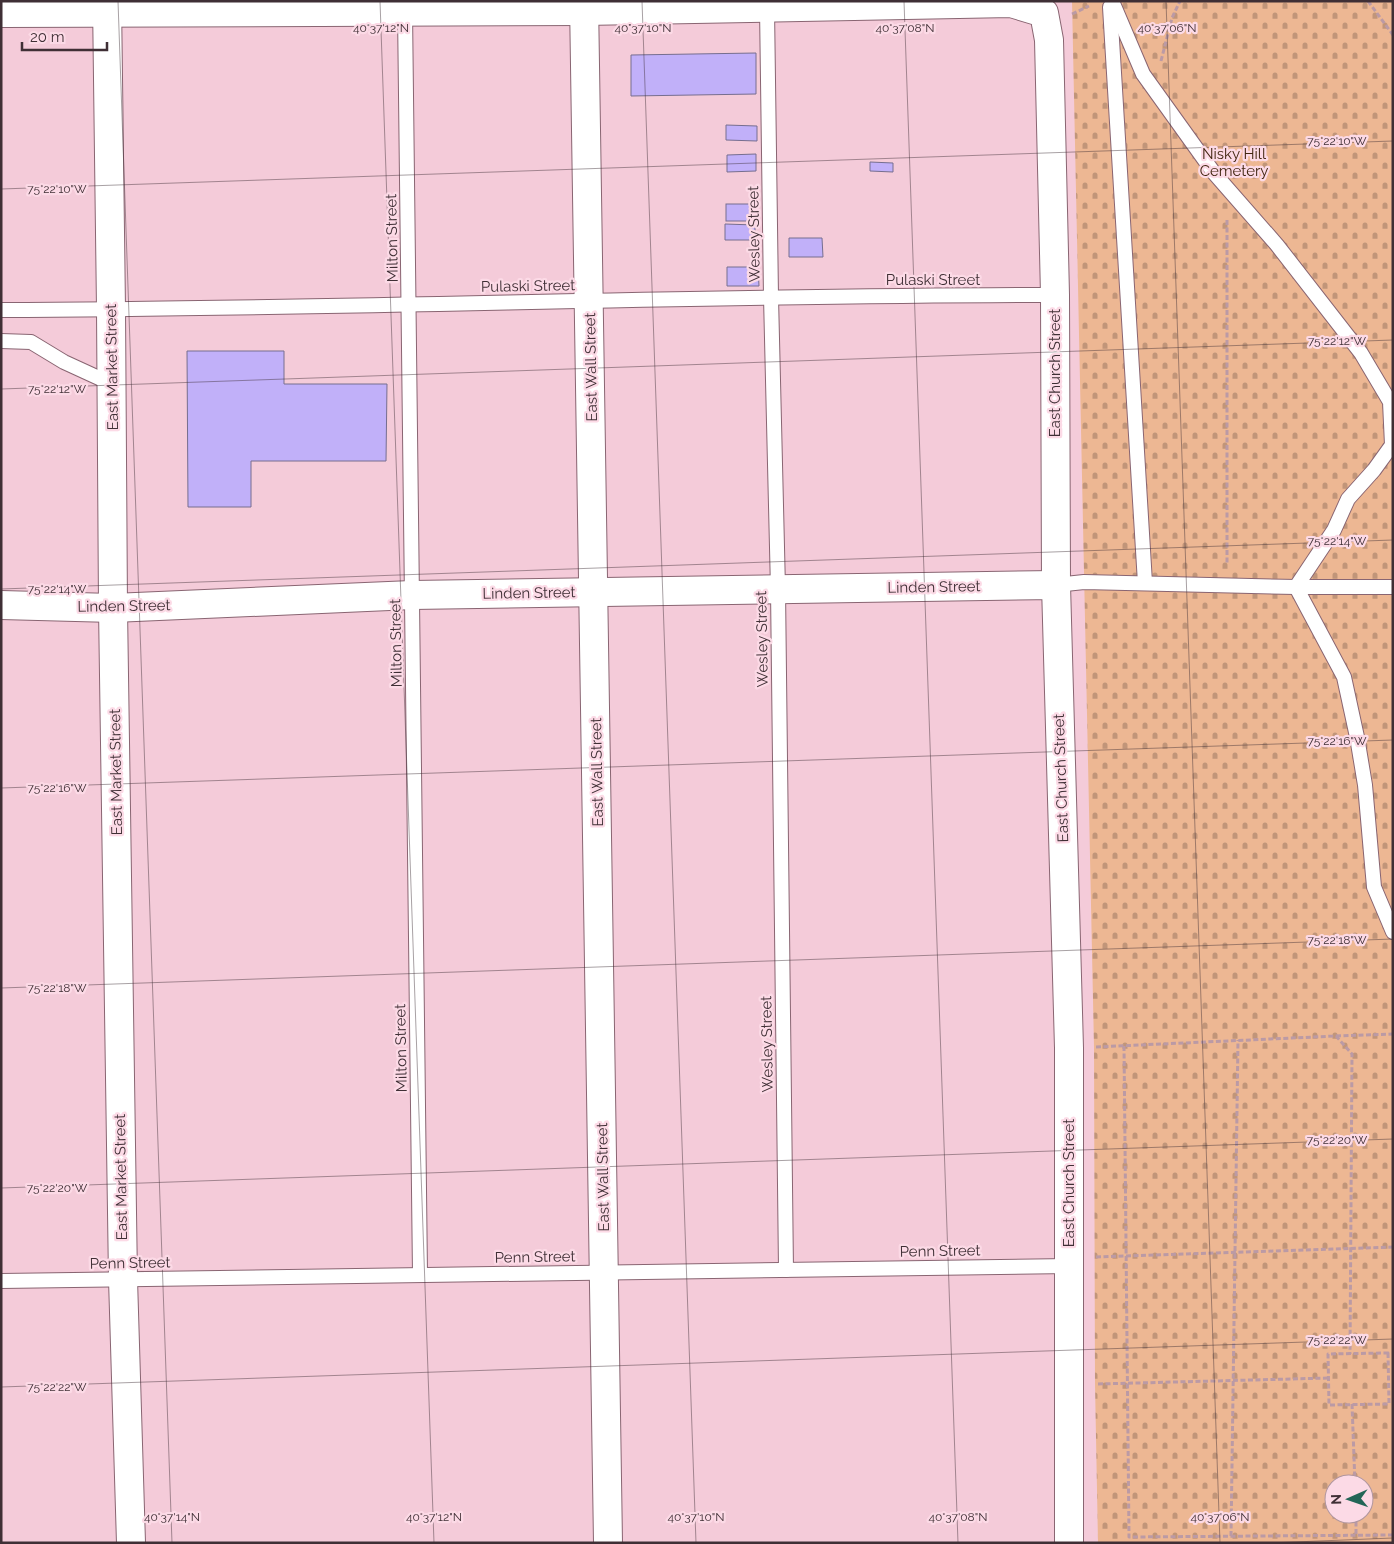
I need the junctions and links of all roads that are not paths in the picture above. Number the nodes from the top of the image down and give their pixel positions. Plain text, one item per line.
1 (1111, 1) edge
2 (356, 6) edge
3 (584, 6) edge
4 (107, 7) edge
5 (767, 8) junction
6 (405, 11) junction
7 (1, 13) edge
8 (1055, 295) junction
9 (771, 297) junction
10 (590, 302) junction
11 (409, 304) junction
12 (111, 309) junction
13 (1, 310) edge
14 (1, 341) edge
15 (112, 384) junction
16 (1145, 583) junction
17 (1056, 585) junction
18 (1296, 587) junction
19 (1393, 588) edge
20 (778, 589) junction
21 (594, 592) junction
22 (412, 595) junction
23 (1, 605) edge
24 (113, 608) junction
25 (1393, 932) edge
26 (1070, 1266) junction
27 (786, 1270) junction
28 (604, 1272) junction
29 (420, 1274) junction
30 (122, 1279) junction
31 (1, 1281) edge
32 (131, 1543) edge
33 (608, 1543) edge
34 (1069, 1543) edge

1 - 16 lane
1 - 18 lane
2 - 4 street
2 - 6 street
3 - 5 street
3 - 6 street
3 - 10 street, East Wall Street
4 - 7 street
4 - 12 street, East Market Street
5 - 8 street, East Church Street
5 - 9 lane, Wesley Street
6 - 11 lane, Milton Street
8 - 9 lane, Pulaski Street
8 - 17 street, East Church Street
9 - 10 lane, Pulaski Street
9 - 20 lane, Wesley Street
10 - 11 lane, Pulaski Street
10 - 21 street, East Wall Street
11 - 12 lane, Pulaski Street
11 - 22 lane, Milton Street
12 - 13 lane, Pulaski Street
12 - 15 street, East Market Street
14 - 15 lane
15 - 24 street, East Market Street
16 - 17 lane
16 - 18 lane
17 - 20 street, Linden Street
17 - 26 street, East Church Street
18 - 19 lane
18 - 25 lane
20 - 21 street, Linden Street
20 - 27 lane, Wesley Street
21 - 22 street, Linden Street
21 - 28 street, East Wall Street
22 - 24 street, Linden Street
22 - 29 lane, Milton Street
23 - 24 street, Linden Street
24 - 30 street, East Market Street
26 - 27 lane, Penn Street
26 - 34 street, East Church Street
27 - 28 lane, Penn Street
28 - 29 lane, Penn Street
28 - 33 street, East Wall Street
29 - 30 lane, Penn Street
30 - 31 lane, Penn Street
30 - 32 street, East Market Street

